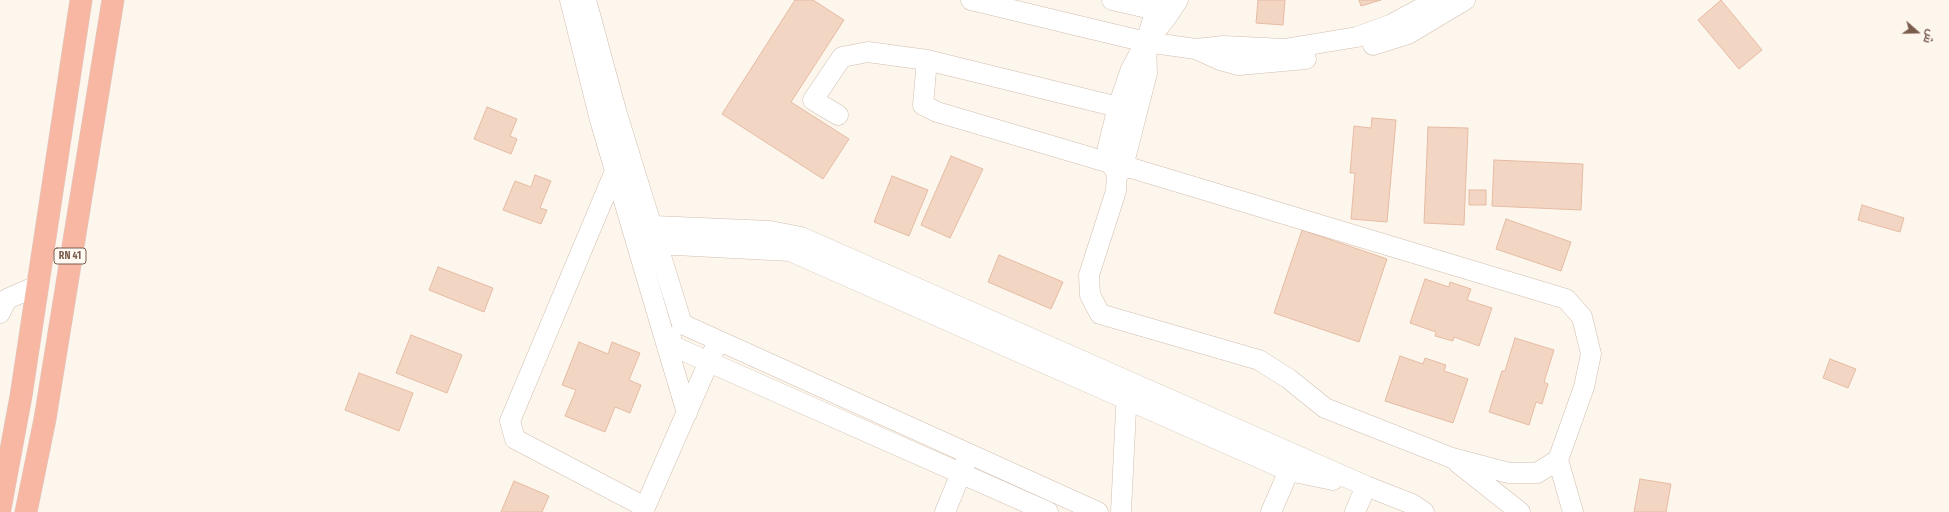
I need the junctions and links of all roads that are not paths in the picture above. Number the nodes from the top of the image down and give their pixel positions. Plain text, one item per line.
1 (113, 0) edge
2 (570, 0) edge
3 (586, 0) edge
4 (971, 0) edge
5 (1112, 0) edge
6 (1157, 0) edge
7 (1178, 0) edge
8 (1437, 0) edge
9 (1464, 0) edge
10 (80, 2) edge
11 (1416, 5) edge
12 (1146, 42) junction
13 (1196, 49) junction
14 (928, 60) junction
15 (1118, 107) junction
16 (838, 115) dead end
17 (1118, 168) junction
18 (615, 171) junction
19 (651, 225) junction
20 (634, 234) junction
21 (657, 244) junction
22 (37, 286) junction
23 (0, 313) edge
24 (682, 324) junction
25 (718, 341) junction
26 (666, 343) junction
27 (709, 362) junction
28 (1127, 390) junction
29 (687, 413) junction
30 (969, 454) junction
31 (1452, 458) junction
32 (1558, 460) junction
33 (1292, 463) junction
34 (961, 473) junction
35 (1366, 486) junction
36 (1056, 493) junction
37 (0, 509) edge
38 (644, 510) edge
39 (26, 512) edge
40 (945, 512) edge
41 (1048, 512) edge
42 (1098, 512) edge
43 (1121, 512) edge
44 (1271, 512) edge
45 (1355, 512) edge
46 (1424, 512) edge
47 (1520, 512) edge
48 (1573, 512) edge

1 - 39 highway, RN 41
2 - 18 lane
3 - 19 lane
4 - 12 lane
5 - 6 lane
6 - 12 lane
7 - 12 lane
8 - 11 lane
9 - 13 lane
10 - 22 highway, RN 41
11 - 13 lane
12 - 13 lane
12 - 15 lane
12 - 17 lane
14 - 15 lane
14 - 16 lane
14 - 17 lane
15 - 17 lane
17 - 31 lane
17 - 32 lane
18 - 20 lane
18 - 38 lane
19 - 20 lane
19 - 21 lane
19 - 28 lane
20 - 21 lane
20 - 26 lane
21 - 24 lane
21 - 28 lane
22 - 23 lane
22 - 37 highway, RN 41
24 - 25 lane
24 - 26 lane
25 - 27 lane
25 - 30 lane
26 - 27 lane
26 - 29 lane
27 - 29 lane
27 - 34 lane
28 - 33 lane
28 - 43 lane
29 - 38 lane
30 - 34 lane
30 - 36 lane
31 - 32 lane
31 - 47 lane
32 - 48 lane
33 - 35 lane
33 - 44 lane
34 - 40 lane
34 - 41 lane
35 - 45 lane
35 - 46 lane
36 - 41 lane
36 - 42 lane

